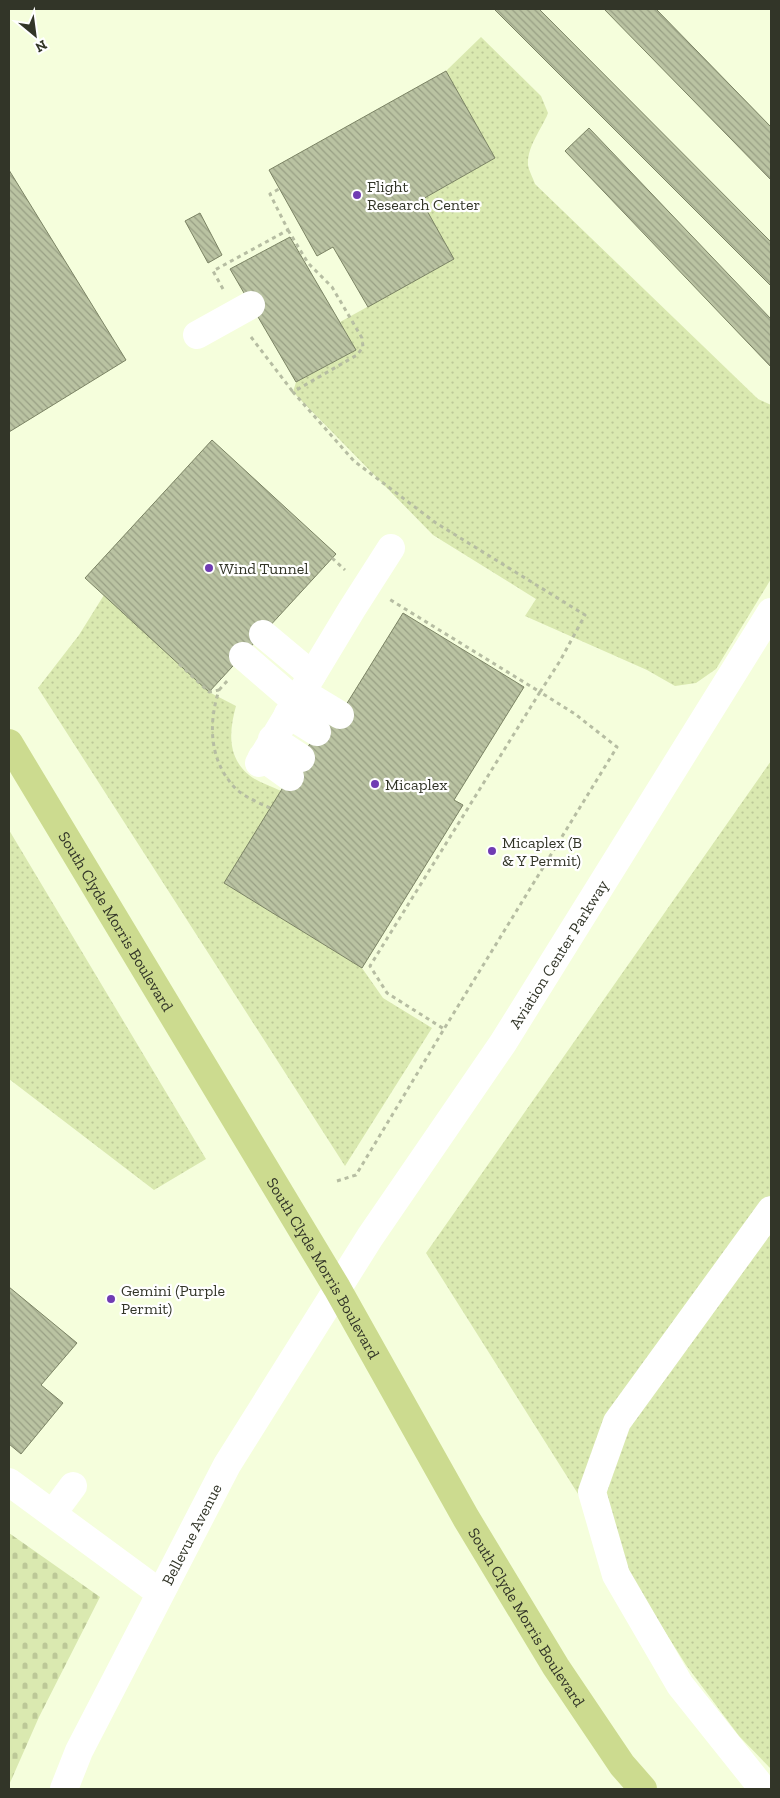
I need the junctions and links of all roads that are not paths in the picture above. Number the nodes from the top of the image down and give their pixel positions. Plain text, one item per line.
1 (251, 305) dead end
2 (197, 335) dead end
3 (391, 548) dead end
4 (771, 612) edge
5 (263, 634) dead end
6 (243, 656) dead end
7 (299, 696) junction
8 (340, 715) dead end
9 (317, 732) dead end
10 (9, 743) edge
11 (295, 767) dead end
12 (771, 1210) edge
13 (337, 1288) junction
14 (9, 1482) edge
15 (74, 1486) dead end
16 (53, 1513) junction
17 (160, 1593) junction
18 (64, 1789) edge
19 (643, 1789) edge
20 (762, 1789) edge

1 - 2 street
3 - 7 street
4 - 13 street, Aviation Center Parkway
5 - 7 street
6 - 7 street
7 - 8 street
7 - 9 street
7 - 11 street
10 - 13 main road, South Clyde Morris Boulevard
12 - 20 street
13 - 17 street, Bellevue Avenue
13 - 19 main road, South Clyde Morris Boulevard
14 - 16 street
15 - 16 street
16 - 17 street
17 - 18 street, Bellevue Avenue

